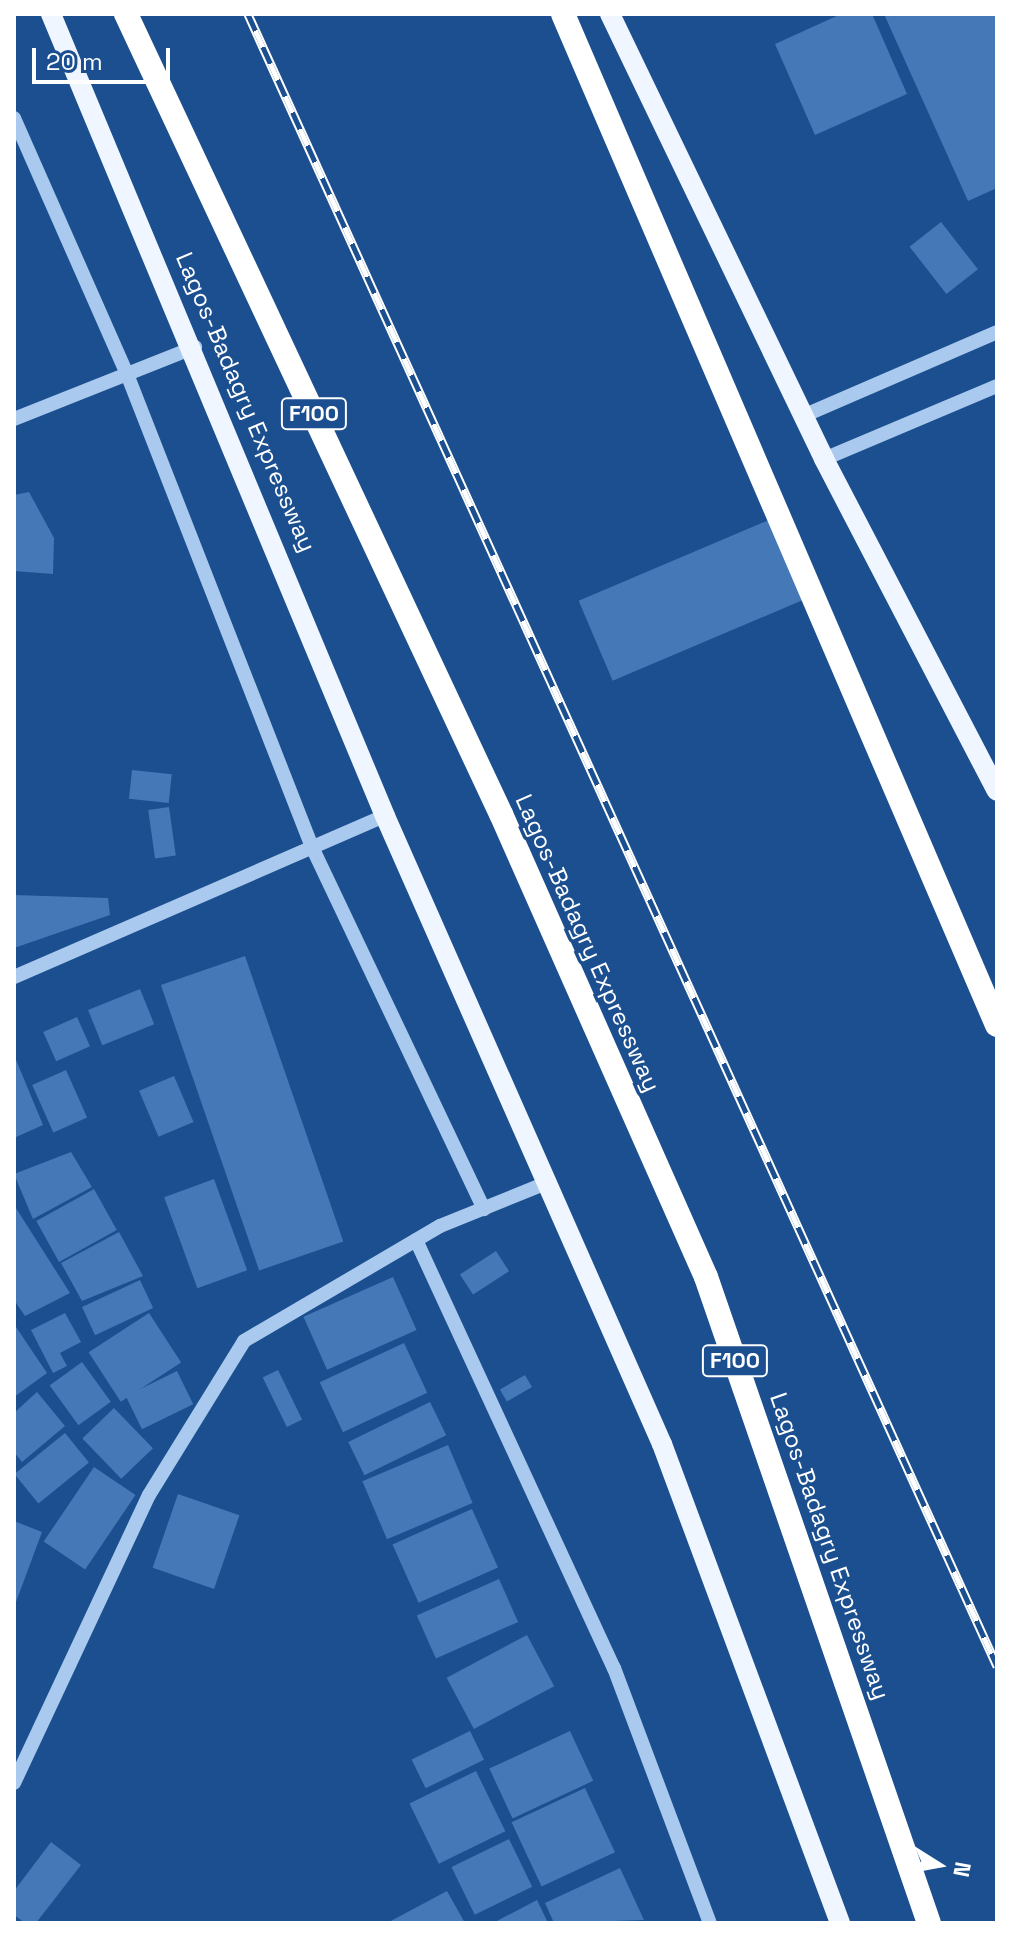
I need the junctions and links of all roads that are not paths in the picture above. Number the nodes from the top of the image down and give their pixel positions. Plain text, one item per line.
1 (51, 14) edge
2 (126, 14) edge
3 (563, 14) edge
4 (610, 14) edge
5 (14, 118) edge
6 (997, 332) edge
7 (195, 347) junction
8 (127, 374) junction
9 (997, 386) edge
10 (803, 416) junction
11 (14, 419) edge
12 (824, 459) junction
13 (997, 791) edge
14 (385, 816) junction
15 (312, 847) junction
16 (14, 977) edge
17 (997, 1025) edge
18 (549, 1182) junction
19 (484, 1209) junction
20 (416, 1240) junction
21 (14, 1783) edge
22 (710, 1923) edge
23 (840, 1923) edge
24 (929, 1923) edge

1 - 7 main road, Lagos-Badagry Expressway
2 - 24 highway, Lagos-Badagry Expressway / F100
3 - 17 highway
4 - 10 main road
5 - 8 street
6 - 10 street
7 - 8 street
7 - 14 main road, Lagos-Badagry Expressway
8 - 11 street
8 - 15 street
9 - 12 street
10 - 12 main road
12 - 13 main road
14 - 15 street
14 - 18 main road, Lagos-Badagry Expressway
15 - 16 street
15 - 19 street
18 - 19 street
18 - 23 main road, Lagos-Badagry Expressway
19 - 20 street
20 - 21 street
20 - 22 street

